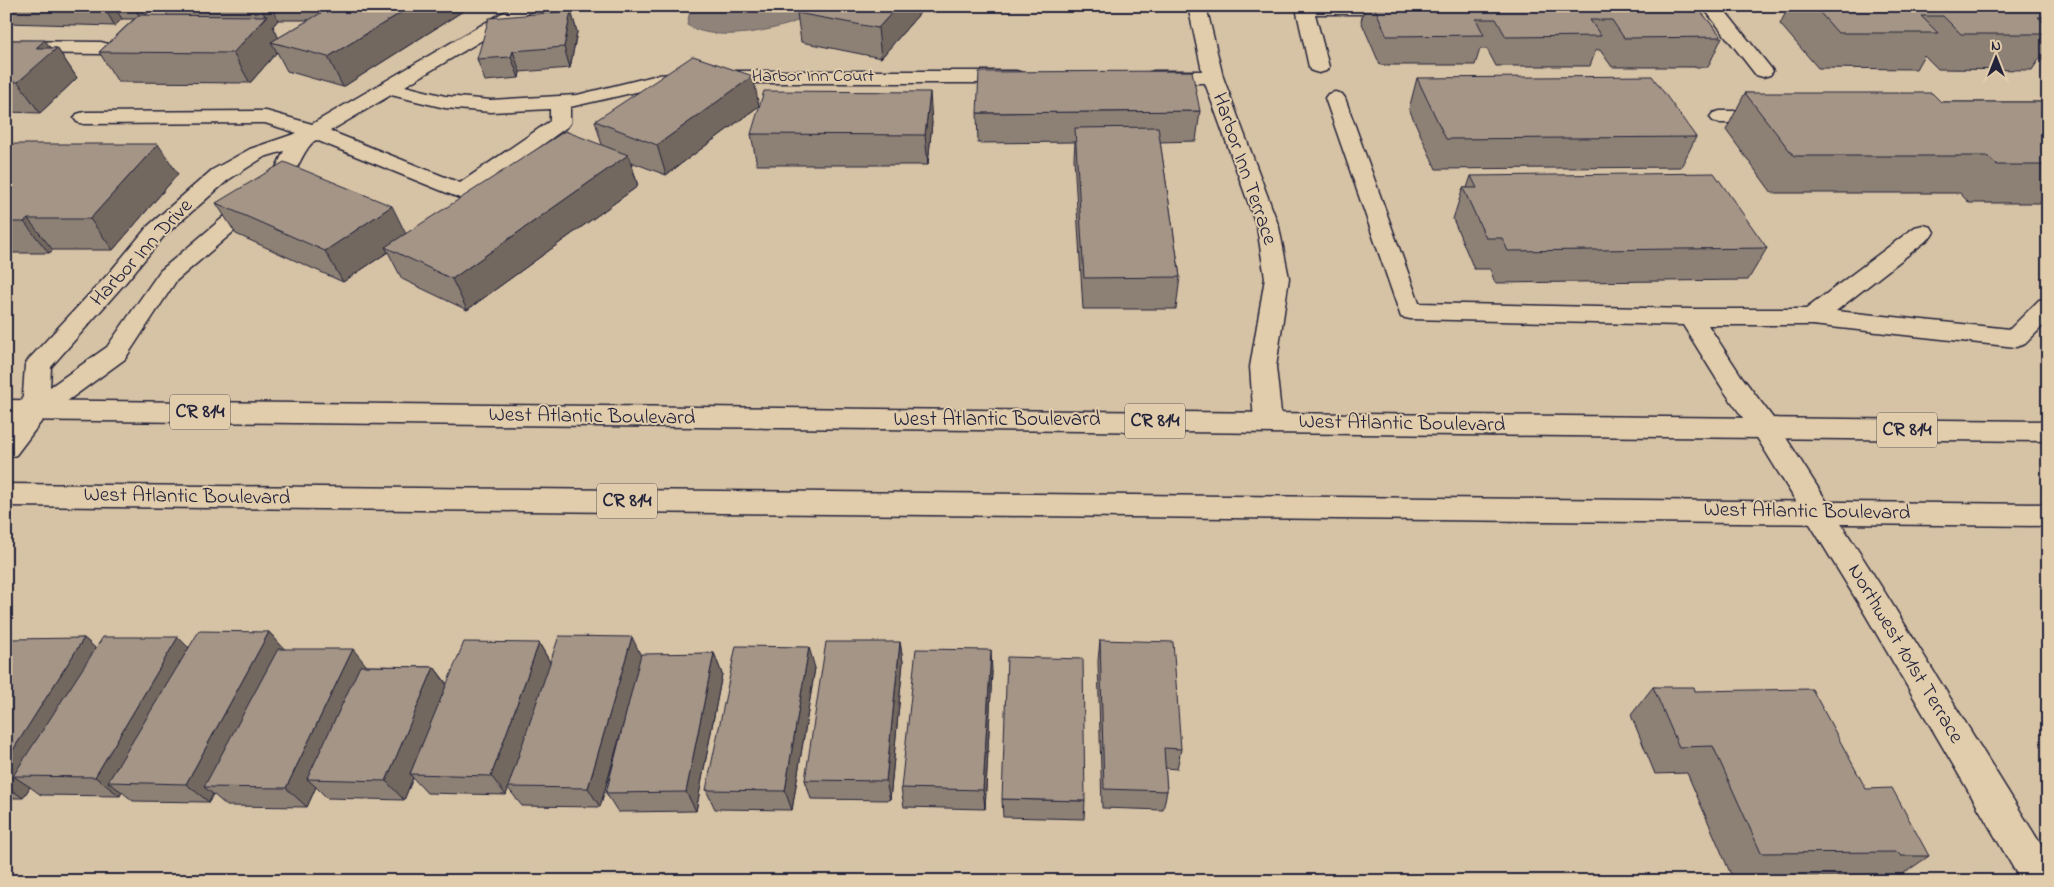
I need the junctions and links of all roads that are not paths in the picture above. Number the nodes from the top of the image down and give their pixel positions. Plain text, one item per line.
1 (527, 6) edge
2 (1197, 6) edge
3 (1419, 6) edge
4 (1711, 6) edge
5 (6, 48) edge
6 (102, 48) edge
7 (1319, 67) dead end
8 (1763, 71) dead end
9 (1036, 77) edge
10 (1134, 77) edge
11 (1213, 77) junction
12 (388, 88) junction
13 (1335, 98) dead end
14 (560, 102) junction
15 (1720, 117) dead end
16 (1789, 117) edge
17 (84, 118) dead end
18 (306, 136) junction
19 (1923, 232) dead end
20 (168, 276) junction
21 (118, 277) junction
22 (2048, 306) edge
23 (1690, 317) junction
24 (1812, 317) junction
25 (6, 410) edge
26 (35, 411) junction
27 (1268, 422) junction
28 (1766, 429) junction
29 (2048, 431) edge
30 (6, 448) edge
31 (6, 495) edge
32 (1817, 512) junction
33 (2048, 515) edge
34 (2042, 881) edge

1 - 12 main road, Harbor Inn Drive
2 - 11 main road, Harbor Inn Terrace
3 - 7 main road
4 - 8 main road
5 - 6 main road
9 - 14 main road, Harbor Inn Court
10 - 11 main road
11 - 27 main road, Harbor Inn Terrace
12 - 14 main road, Harbor Inn Court
12 - 18 main road, Harbor Inn Drive
13 - 23 main road
14 - 18 main road
15 - 16 main road
17 - 18 main road
18 - 20 main road, Harbor Inn Drive
18 - 21 main road, Harbor Inn Drive
19 - 24 main road
20 - 21 main road
20 - 26 main road, Harbor Inn Drive
21 - 26 main road, Harbor Inn Drive
22 - 24 main road
23 - 24 main road
23 - 28 main road, Northwest 101st Terrace
25 - 26 main road, West Atlantic Boulevard / CR 814
26 - 27 main road, West Atlantic Boulevard / CR 814
26 - 30 main road, Harbor Inn Drive
27 - 28 main road, West Atlantic Boulevard / CR 814
28 - 29 main road, West Atlantic Boulevard / CR 814
28 - 32 main road, Northwest 101st Terrace
31 - 32 main road, West Atlantic Boulevard / CR 814
32 - 33 main road, West Atlantic Boulevard / CR 814
32 - 34 main road, Northwest 101st Terrace

